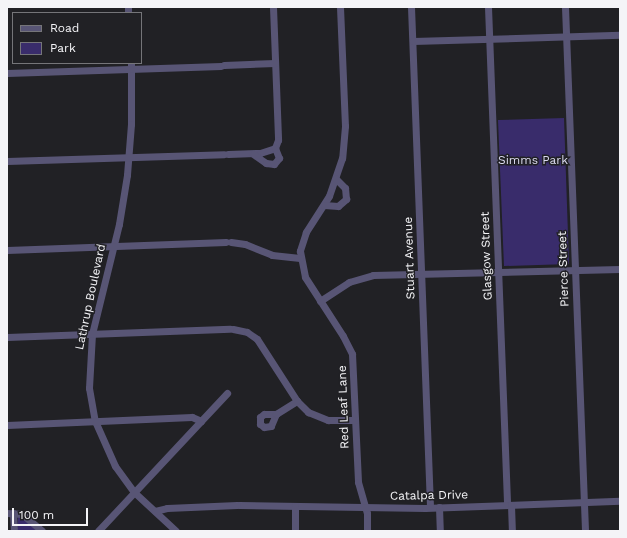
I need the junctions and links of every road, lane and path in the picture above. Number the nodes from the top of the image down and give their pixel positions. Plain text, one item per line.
1 (273, 7) edge
2 (340, 7) edge
3 (411, 7) edge
4 (488, 7) edge
5 (565, 7) edge
6 (620, 35) edge
7 (566, 37) junction
8 (489, 38) junction
9 (412, 40) junction
10 (275, 63) junction
11 (131, 66) edge
12 (7, 73) edge
13 (276, 148) junction
14 (253, 154) junction
15 (129, 157) junction
16 (7, 161) edge
17 (336, 179) junction
18 (324, 205) junction
19 (114, 246) junction
20 (7, 250) edge
21 (300, 258) junction
22 (620, 269) edge
23 (575, 271) junction
24 (498, 273) junction
25 (421, 275) junction
26 (320, 301) junction
27 (92, 334) junction
28 (7, 337) edge
29 (227, 393) dead end
30 (297, 400) junction
31 (276, 414) dead end
32 (201, 420) junction
33 (355, 420) junction
34 (95, 421) junction
35 (7, 425) edge
36 (134, 492) junction
37 (620, 501) edge
38 (584, 502) junction
39 (509, 505) junction
40 (295, 506) junction
41 (365, 507) junction
42 (439, 507) junction
43 (430, 508) junction
44 (155, 511) junction
45 (10, 513) edge
46 (14, 531) edge
47 (42, 531) edge
48 (98, 531) edge
49 (176, 531) edge
50 (295, 531) edge
51 (367, 531) edge
52 (440, 531) edge
53 (512, 531) edge
54 (585, 531) edge

1 - 10 street
2 - 17 street, Red Leaf Lane
3 - 9 street, Stuart Avenue
4 - 8 street, Glasgow Street
5 - 7 street, Pierce Street
6 - 7 street
7 - 8 street
7 - 23 street, Pierce Street
8 - 9 street
8 - 24 street, Glasgow Street
9 - 25 street, Stuart Avenue
10 - 11 street
10 - 13 street
11 - 12 street
11 - 15 street, Lathrup Boulevard
13 - 14 street
13 - 14 street
14 - 15 street
15 - 16 street
15 - 19 street, Lathrup Boulevard
17 - 18 street, Red Leaf Lane
17 - 18 street
18 - 21 street, Red Leaf Lane
19 - 20 street
19 - 21 street
19 - 27 street, Lathrup Boulevard
21 - 26 street, Red Leaf Lane
22 - 23 street
23 - 24 street
23 - 38 street, Pierce Street
24 - 25 street
24 - 39 street, Glasgow Street
25 - 26 street
25 - 43 street, Stuart Avenue
26 - 33 street, Red Leaf Lane
27 - 28 street
27 - 30 street
27 - 34 street, Lathrup Boulevard
29 - 32 street
30 - 31 street
30 - 33 street
32 - 34 street
32 - 36 street
33 - 41 street, Red Leaf Lane
34 - 35 street
34 - 36 street, Lathrup Boulevard
36 - 44 street, Lathrup Boulevard
36 - 48 street
37 - 38 street, Catalpa Drive
38 - 39 street, Catalpa Drive
38 - 54 street, Pierce Street
39 - 42 street, Catalpa Drive
39 - 53 street, Glasgow Street
40 - 41 street, Catalpa Drive
40 - 44 street, Catalpa Drive
40 - 50 street
41 - 43 street, Catalpa Drive
41 - 51 street, Red Leaf Lane
42 - 43 street, Catalpa Drive
42 - 52 street
44 - 49 street, Lathrup Boulevard
45 - 46 street
45 - 47 street

